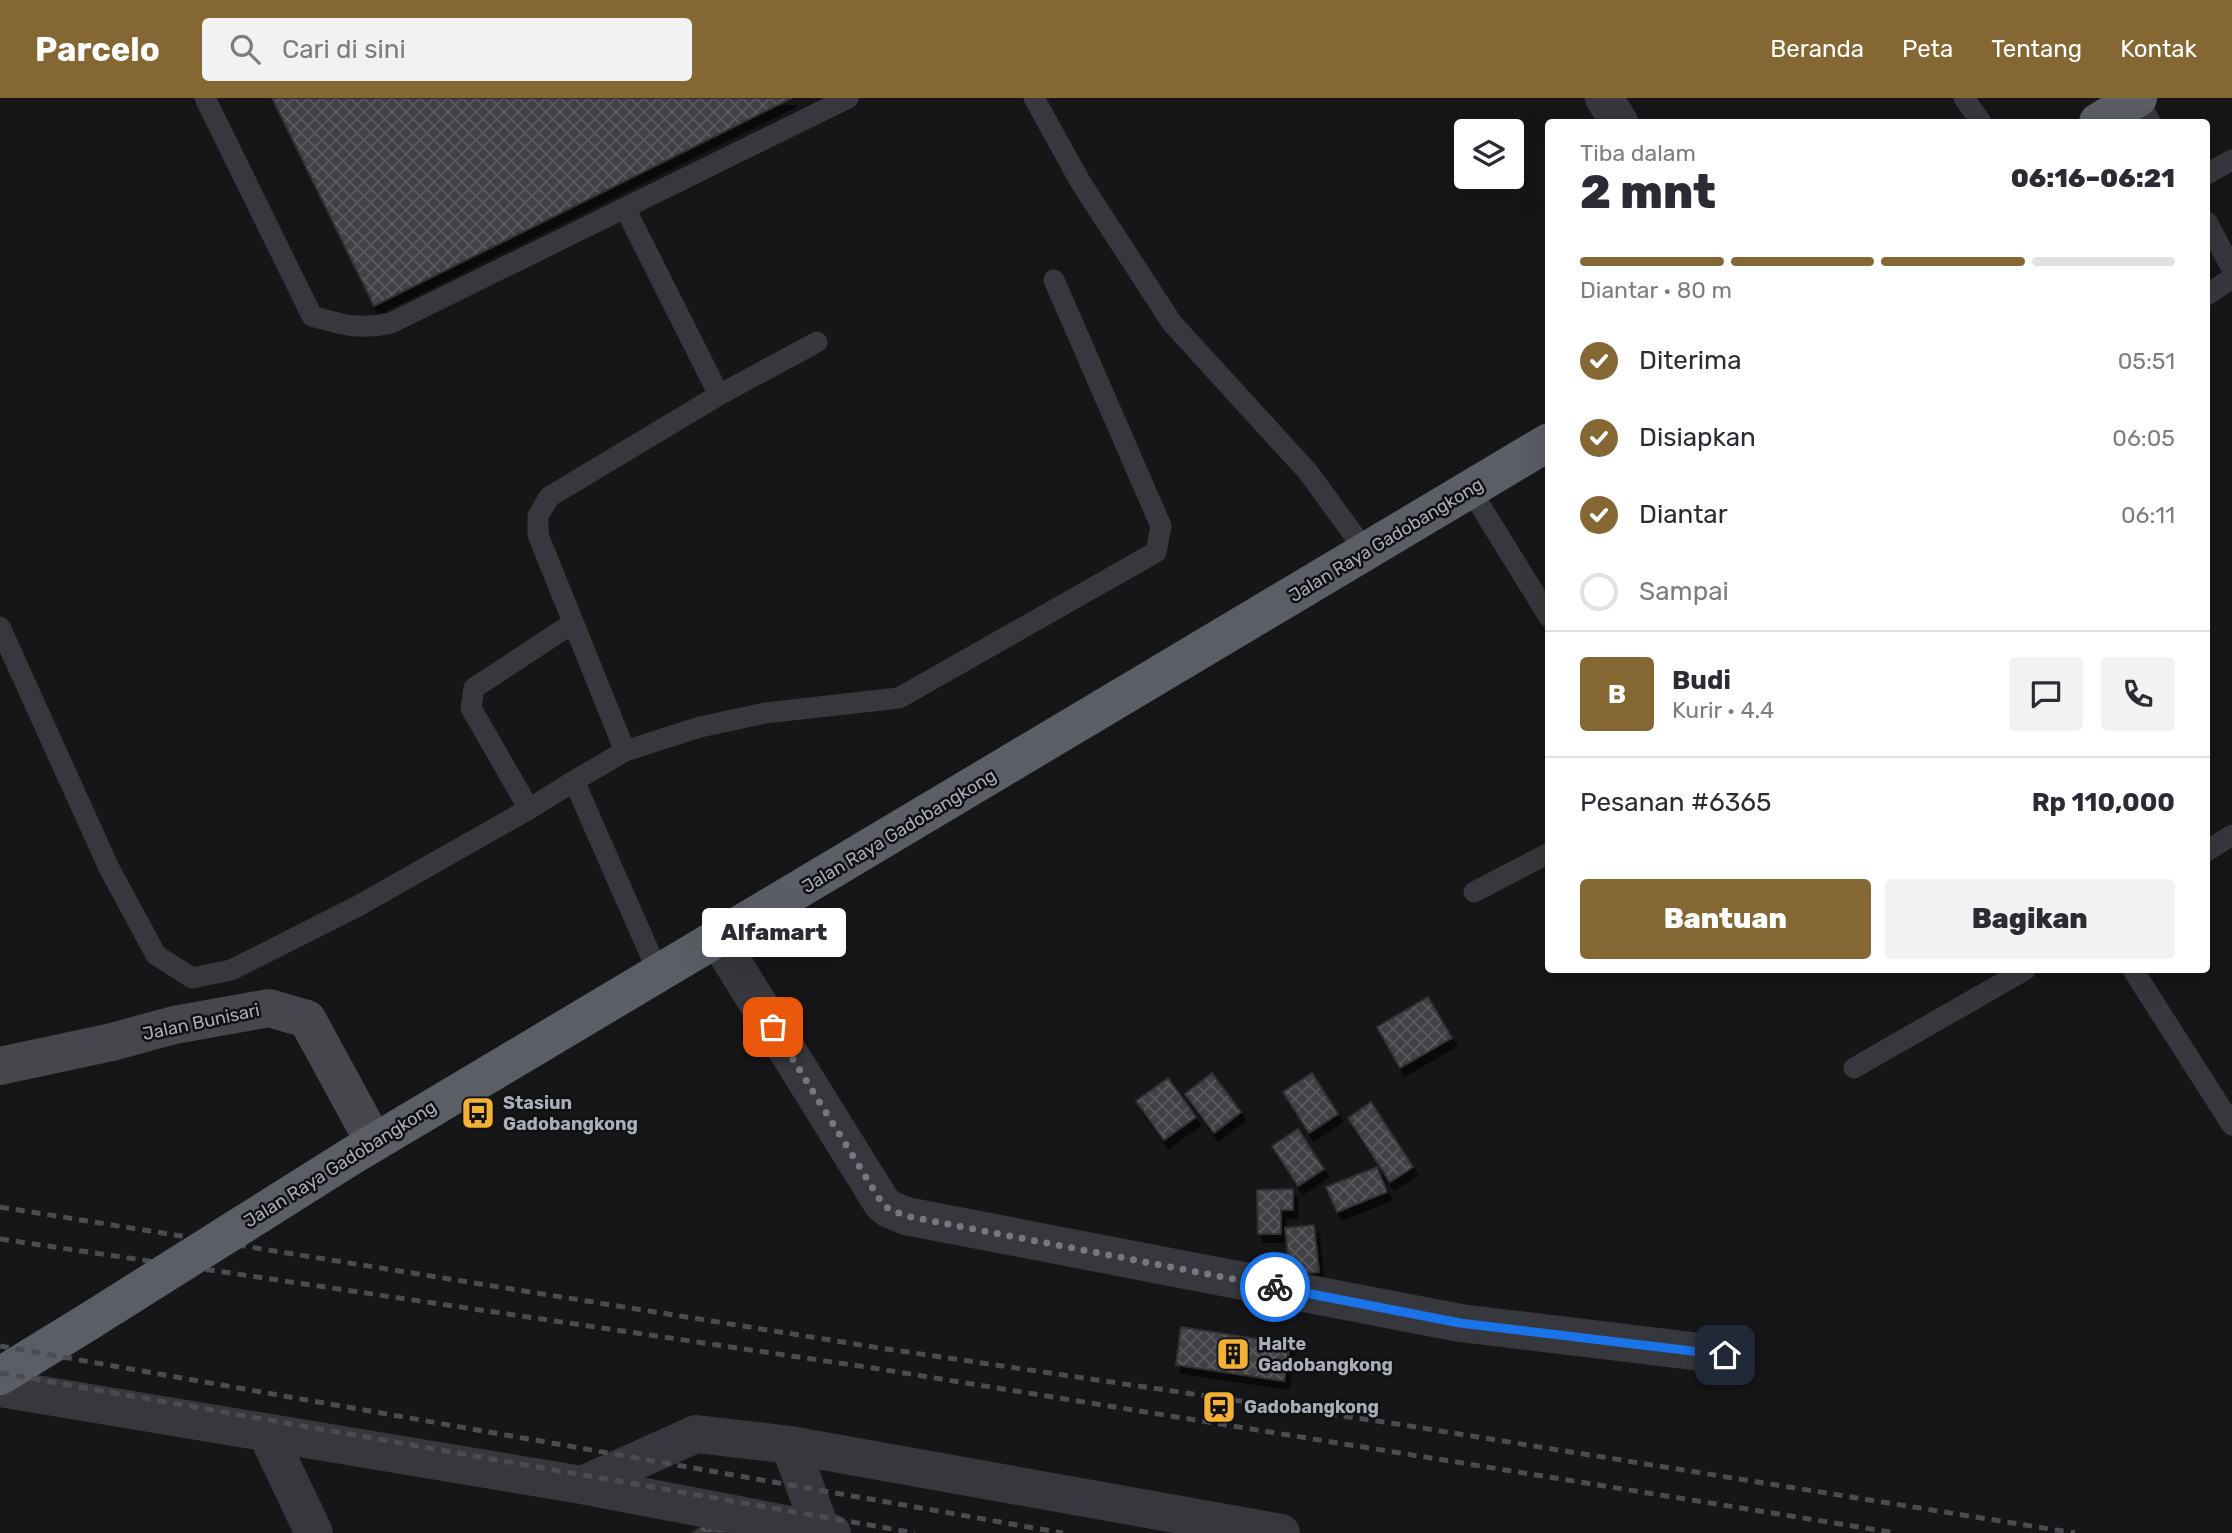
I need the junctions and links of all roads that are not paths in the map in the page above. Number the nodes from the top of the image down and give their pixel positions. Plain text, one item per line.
1 (205, 98) edge
2 (848, 98) edge
3 (1034, 98) edge
4 (1604, 98) edge
5 (1965, 98) edge
6 (2138, 98) edge
7 (1617, 119) edge
8 (1979, 119) edge
9 (2103, 119) edge
10 (2148, 119) edge
11 (2232, 160) edge
12 (2210, 172) edge
13 (625, 208) junction
14 (2210, 228) edge
15 (2232, 269) edge
16 (2232, 278) edge
17 (1054, 280) dead end
18 (2210, 293) edge
19 (817, 342) dead end
20 (719, 395) junction
21 (1545, 444) edge
22 (1470, 489) junction
23 (1367, 552) junction
24 (1545, 611) edge
25 (573, 623) junction
26 (0, 627) edge
27 (625, 751) junction
28 (574, 781) junction
29 (529, 809) junction
30 (2232, 835) edge
31 (2210, 849) edge
32 (1545, 855) edge
33 (1474, 892) dead end
34 (718, 939) junction
35 (658, 972) junction
36 (2020, 973) edge
37 (2135, 973) edge
38 (0, 1066) edge
39 (1854, 1068) dead end
40 (2232, 1125) edge
41 (362, 1149) junction
42 (1725, 1355) dead end
43 (0, 1377) edge
44 (0, 1388) edge
45 (267, 1434) junction
46 (790, 1445) junction
47 (582, 1485) junction
48 (1206, 1526) edge
49 (825, 1532) edge
50 (314, 1533) edge
51 (1281, 1533) edge

1 - 13 lane
2 - 13 lane
3 - 23 lane
4 - 7 street
5 - 8 lane
6 - 9 highway
6 - 10 lane
11 - 12 lane
13 - 20 lane
14 - 15 lane
16 - 18 lane
17 - 27 lane
19 - 20 lane
20 - 25 lane
21 - 22 highway, Jalan Raya Gadobangkong
22 - 23 highway, Jalan Raya Gadobangkong
22 - 24 lane
23 - 34 highway, Jalan Raya Gadobangkong
25 - 27 lane
25 - 29 lane
26 - 29 lane
27 - 28 lane
28 - 29 lane
28 - 35 lane
30 - 31 lane
32 - 33 lane
34 - 35 highway, Jalan Raya Gadobangkong
34 - 42 street
35 - 41 highway, Jalan Raya Gadobangkong
36 - 39 lane
37 - 40 lane
38 - 41 main road, Jalan Bunisari
41 - 43 highway, Jalan Raya Gadobangkong, bridge
44 - 45 street
45 - 47 street
45 - 50 street
46 - 47 street
46 - 48 street
46 - 49 street
47 - 49 street
48 - 51 street

